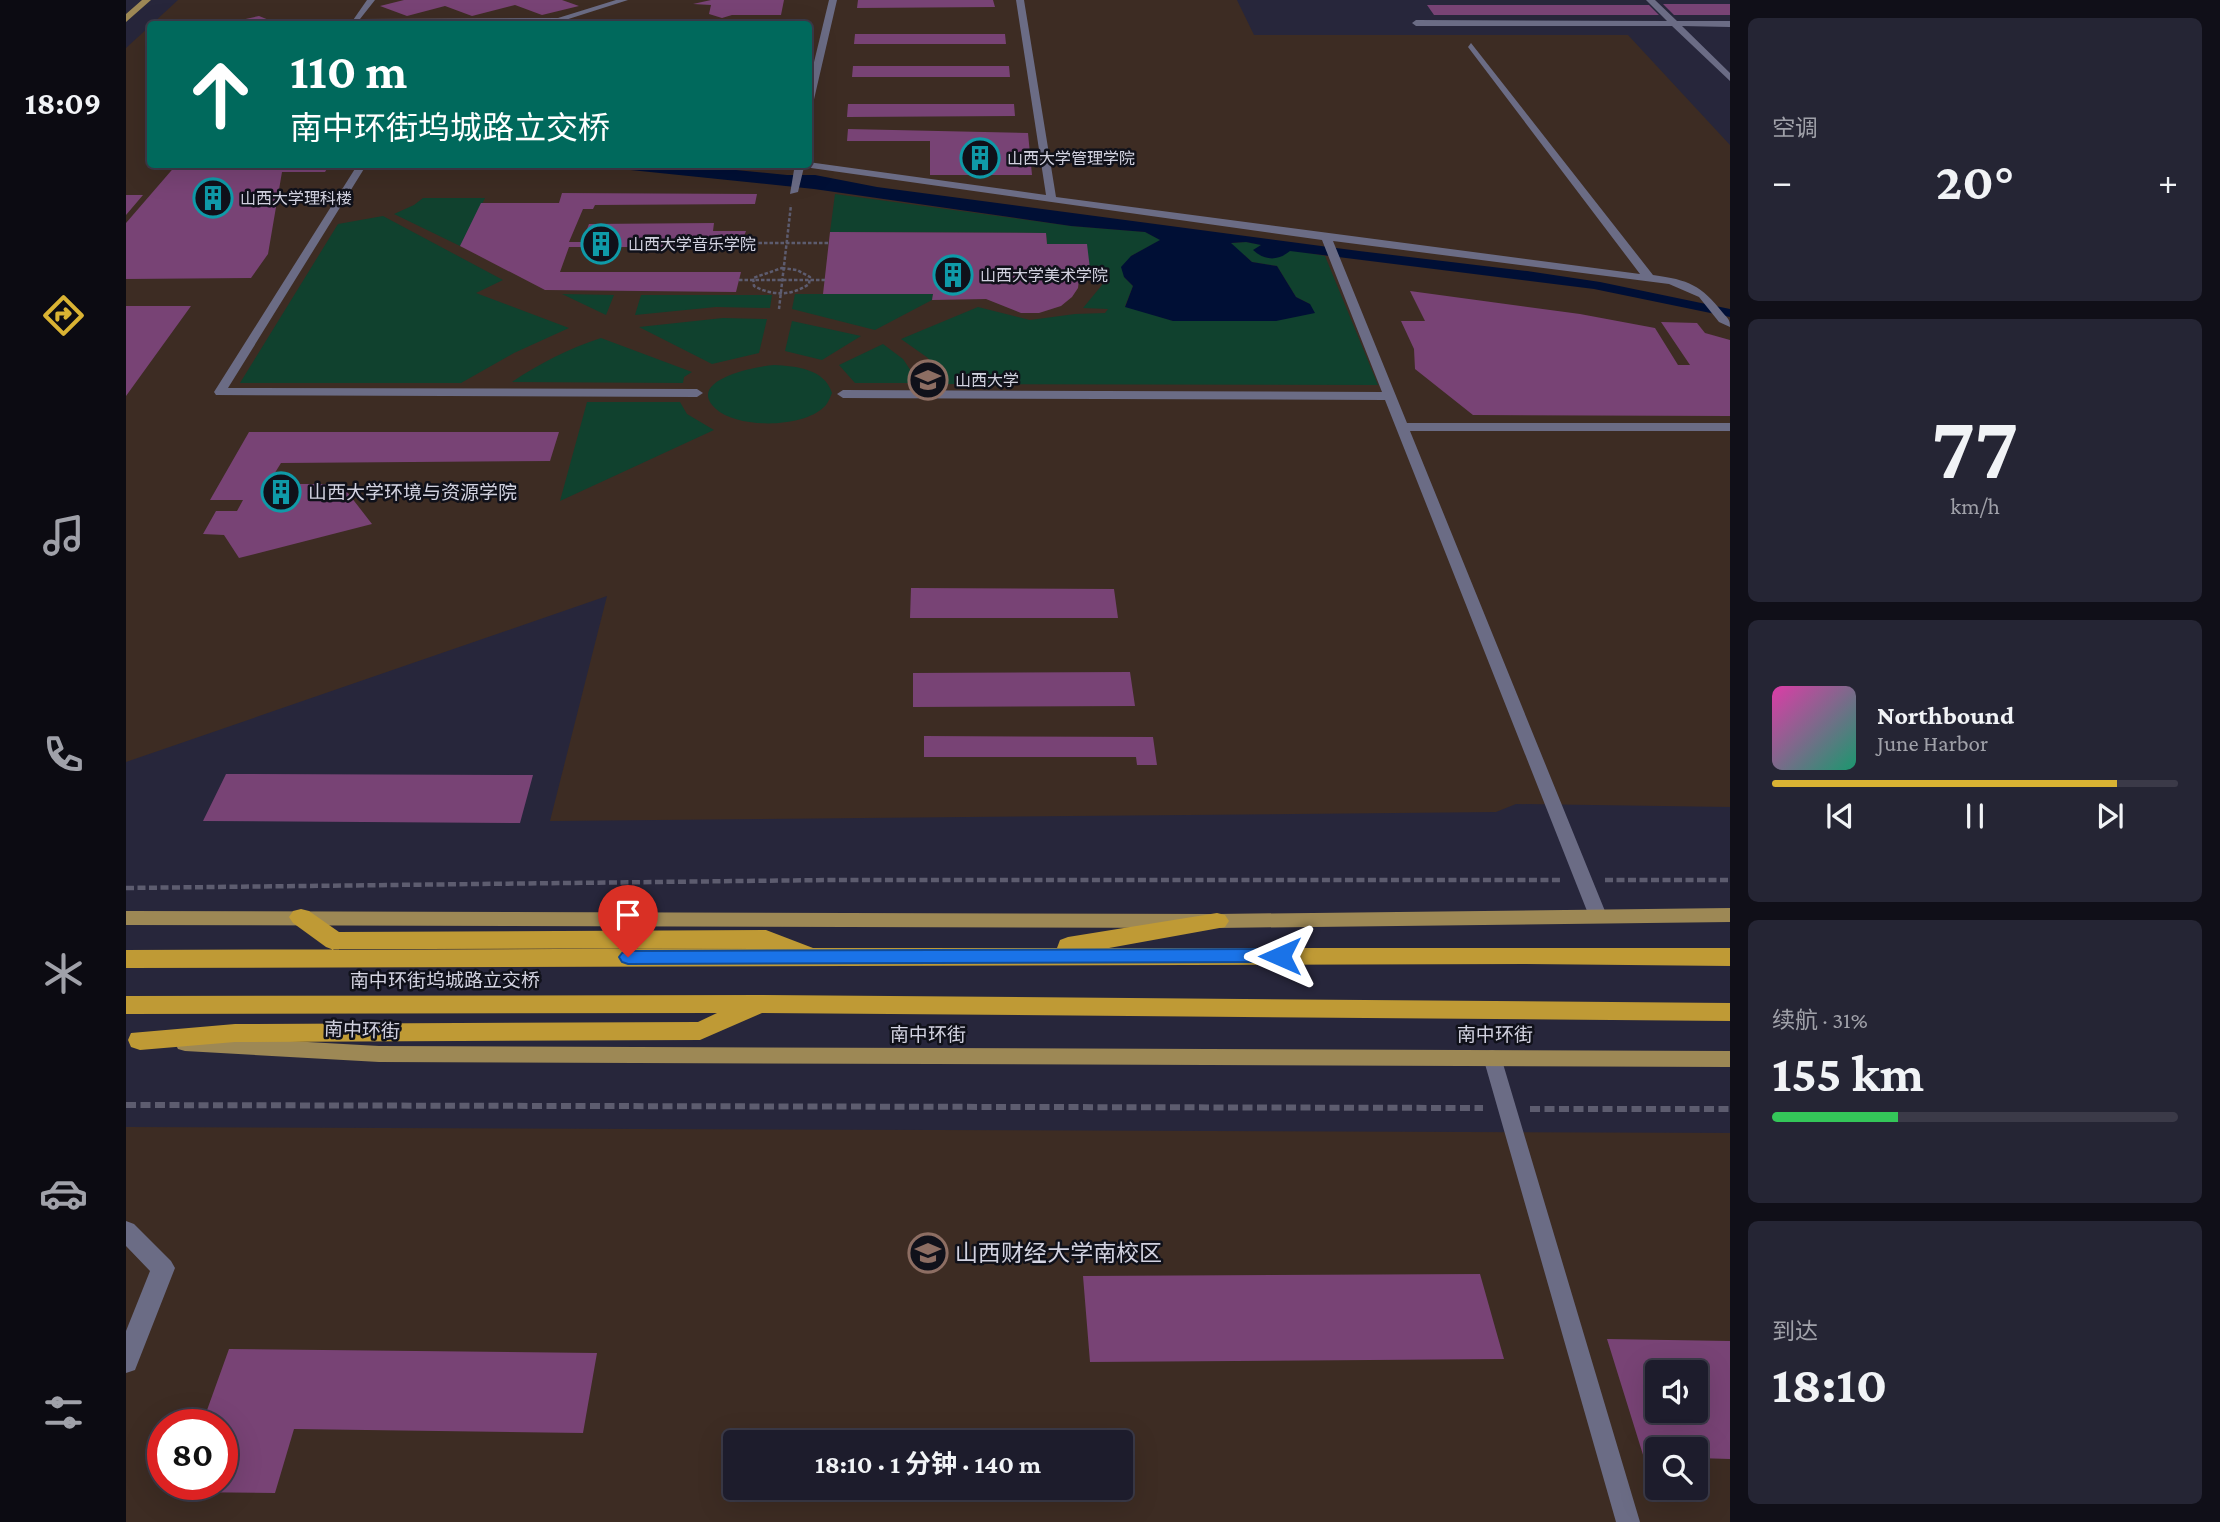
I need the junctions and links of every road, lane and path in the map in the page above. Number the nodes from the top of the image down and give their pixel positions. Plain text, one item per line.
1 (148, 0) edge
2 (371, 0) edge
3 (624, 0) edge
4 (832, 0) edge
5 (1020, 0) edge
6 (1650, 0) edge
7 (126, 19) edge
8 (355, 21) edge
9 (456, 21) edge
10 (1416, 23) dead end
11 (1676, 23) junction
12 (1730, 24) edge
13 (1471, 45) dead end
14 (1730, 78) edge
15 (812, 90) edge
16 (360, 168) edge
17 (797, 177) edge
18 (1051, 198) junction
19 (1327, 241) junction
20 (742, 243) dead end
21 (828, 243) dead end
22 (1649, 278) junction
23 (739, 280) dead end
24 (753, 280) junction
25 (811, 280) junction
26 (825, 281) dead end
27 (779, 309) dead end
28 (1726, 322) edge
29 (697, 393) dead end
30 (844, 394) dead end
31 (1390, 396) junction
32 (1403, 427) junction
33 (1730, 427) edge
34 (1584, 880) junction
35 (1730, 880) edge
36 (126, 888) edge
37 (1730, 915) edge
38 (1598, 916) junction
39 (302, 917) junction
40 (126, 918) edge
41 (1217, 922) junction
42 (816, 957) junction
43 (1006, 957) junction
44 (1730, 957) edge
45 (126, 959) edge
46 (126, 1004) edge
47 (764, 1004) junction
48 (1730, 1012) edge
49 (133, 1040) edge
50 (1492, 1057) junction
51 (1730, 1059) edge
52 (126, 1105) edge
53 (1505, 1108) junction
54 (1730, 1109) edge
55 (126, 1231) edge
56 (126, 1362) edge
57 (1628, 1522) edge

1 - 7 main road
2 - 8 lane
3 - 9 lane
4 - 15 lane
5 - 18 lane
6 - 11 street
10 - 11 street
11 - 12 street
11 - 14 street
13 - 22 lane
16 - 29 lane
17 - 18 lane
17 - 27 path
18 - 19 lane
19 - 22 lane
19 - 31 lane
20 - 21 path
22 - 28 lane
23 - 24 path
24 - 25 path
24 - 25 path
24 - 25 path
25 - 26 path
30 - 31 lane
31 - 32 lane
32 - 33 lane
32 - 34 lane
34 - 35 path
34 - 36 path
34 - 38 lane
37 - 38 main road
38 - 41 main road
39 - 40 main road
39 - 41 main road
39 - 42 highway
41 - 43 highway
42 - 43 highway, 南中环街坞城路立交桥
42 - 45 highway, 南中环街坞城路立交桥
43 - 44 highway
46 - 47 highway, 南中环街坞城路立交桥
47 - 48 highway, 南中环街坞城路立交桥
47 - 49 highway
49 - 50 main road, 南中环街
50 - 51 main road, 南中环街
50 - 53 lane
52 - 53 path
53 - 54 path
53 - 57 lane
55 - 56 street

